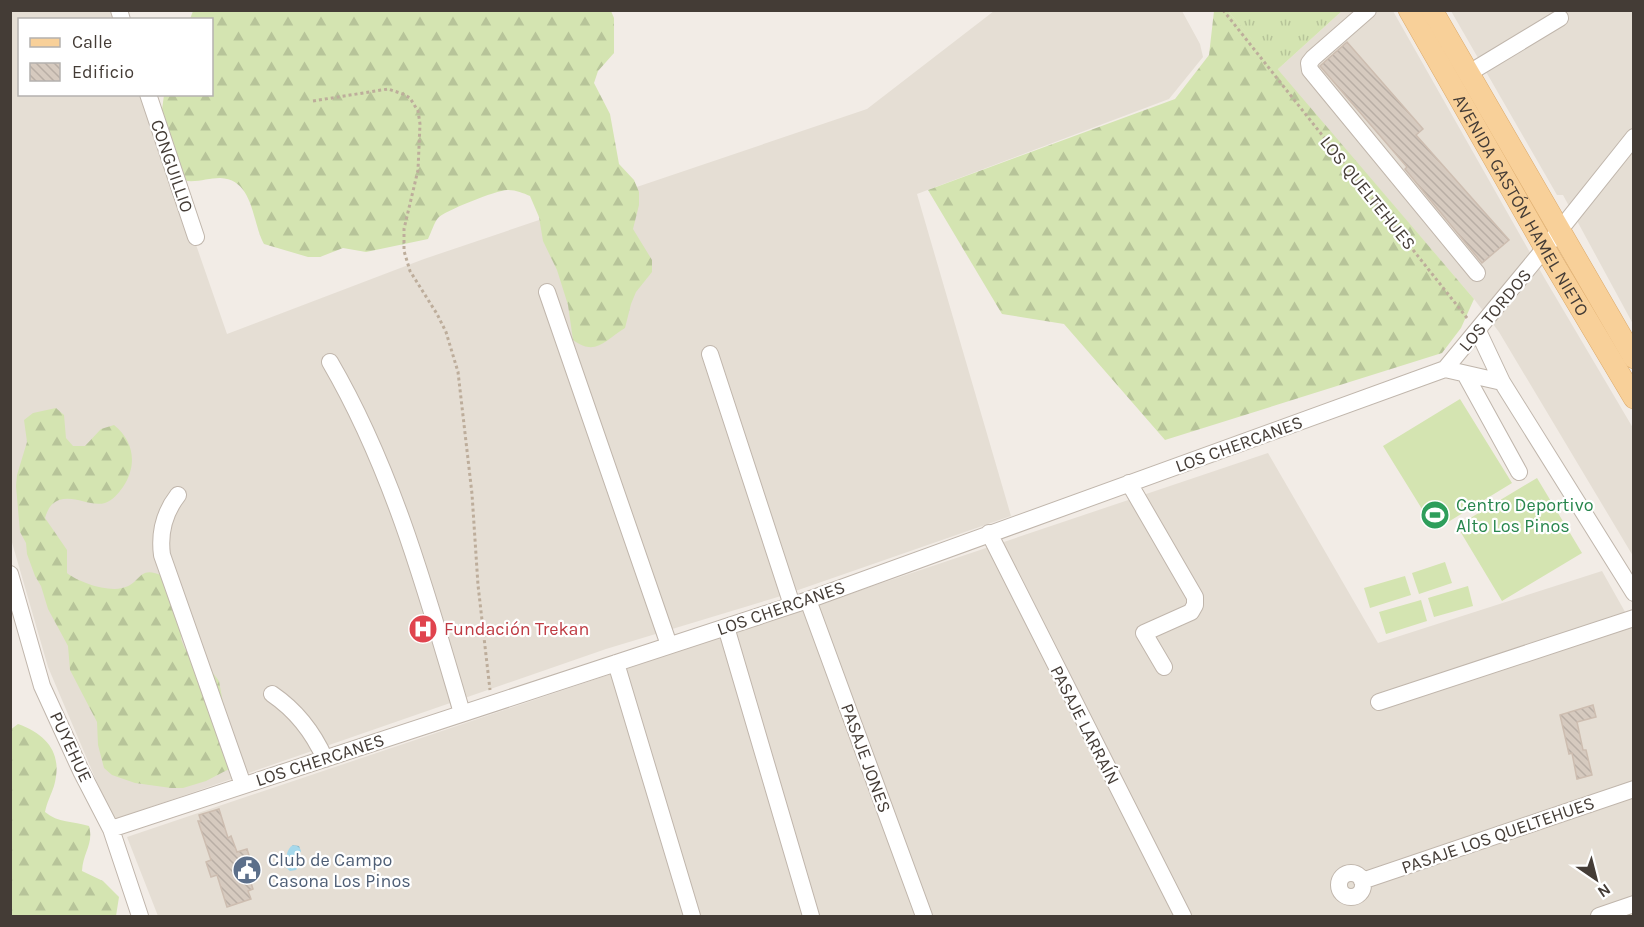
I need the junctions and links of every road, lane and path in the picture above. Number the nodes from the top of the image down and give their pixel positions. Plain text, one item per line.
1 (1223, 10) edge
2 (1368, 10) edge
3 (1409, 10) edge
4 (1432, 10) edge
5 (1560, 18) dead end
6 (1469, 73) junction
7 (149, 96) edge
8 (313, 101) dead end
9 (1634, 137) edge
10 (1559, 231) junction
11 (196, 237) dead end
12 (1545, 249) junction
13 (1477, 273) dead end
14 (547, 292) dead end
15 (1478, 331) junction
16 (710, 354) dead end
17 (1634, 358) edge
18 (330, 362) dead end
19 (1446, 369) junction
20 (1465, 374) junction
21 (1502, 382) junction
22 (1634, 398) edge
23 (1519, 472) dead end
24 (1129, 483) junction
25 (178, 495) dead end
26 (989, 533) junction
27 (10, 574) edge
28 (1634, 593) edge
29 (800, 602) junction
30 (1634, 618) edge
31 (726, 627) junction
32 (669, 645) junction
33 (616, 663) junction
34 (1164, 667) dead end
35 (272, 694) dead end
36 (1379, 702) dead end
37 (491, 704) junction
38 (462, 713) junction
39 (325, 759) junction
40 (243, 785) junction
41 (1634, 789) edge
42 (111, 829) junction
43 (1362, 881) dead end
44 (1634, 904) edge
45 (140, 916) edge
46 (692, 916) edge
47 (811, 916) edge
48 (924, 916) edge
49 (1183, 916) edge
50 (1599, 916) edge

1 - 15 path, LOS QUELTEHUES
2 - 13 street
3 - 12 main road, AVENIDA GASTÓN HAMEL NIETO
4 - 6 main road, AVENIDA GASTÓN HAMEL NIETO
5 - 6 street
6 - 10 main road, AVENIDA GASTÓN HAMEL NIETO
7 - 11 street, CONGUILLIO
8 - 37 path
9 - 10 street, LOS TORDOS
10 - 12 street, LOS TORDOS
10 - 17 main road, AVENIDA GASTÓN HAMEL NIETO
12 - 15 street, LOS TORDOS
12 - 22 main road, AVENIDA GASTÓN HAMEL NIETO
14 - 32 street
15 - 19 street, LOS TORDOS
15 - 21 street
16 - 29 street, PASAJE JONES
18 - 38 street
19 - 20 street
19 - 24 street, LOS CHERCANES
20 - 21 street
20 - 23 street
21 - 28 street
24 - 26 street, LOS CHERCANES
24 - 34 street
25 - 40 street
26 - 29 street, LOS CHERCANES
26 - 49 street, PASAJE LARRAÍN
27 - 42 street, PUYEHUE
29 - 31 street, LOS CHERCANES
29 - 48 street, PASAJE JONES
30 - 36 street
31 - 32 street, LOS CHERCANES
31 - 47 street
32 - 33 street, LOS CHERCANES
33 - 37 street, LOS CHERCANES
33 - 46 street
35 - 39 street
37 - 38 street, LOS CHERCANES
38 - 39 street, LOS CHERCANES
39 - 40 street, LOS CHERCANES
40 - 42 street, LOS CHERCANES
41 - 43 street, PASAJE LOS QUELTEHUES
42 - 45 street, PUYEHUE
44 - 50 street

